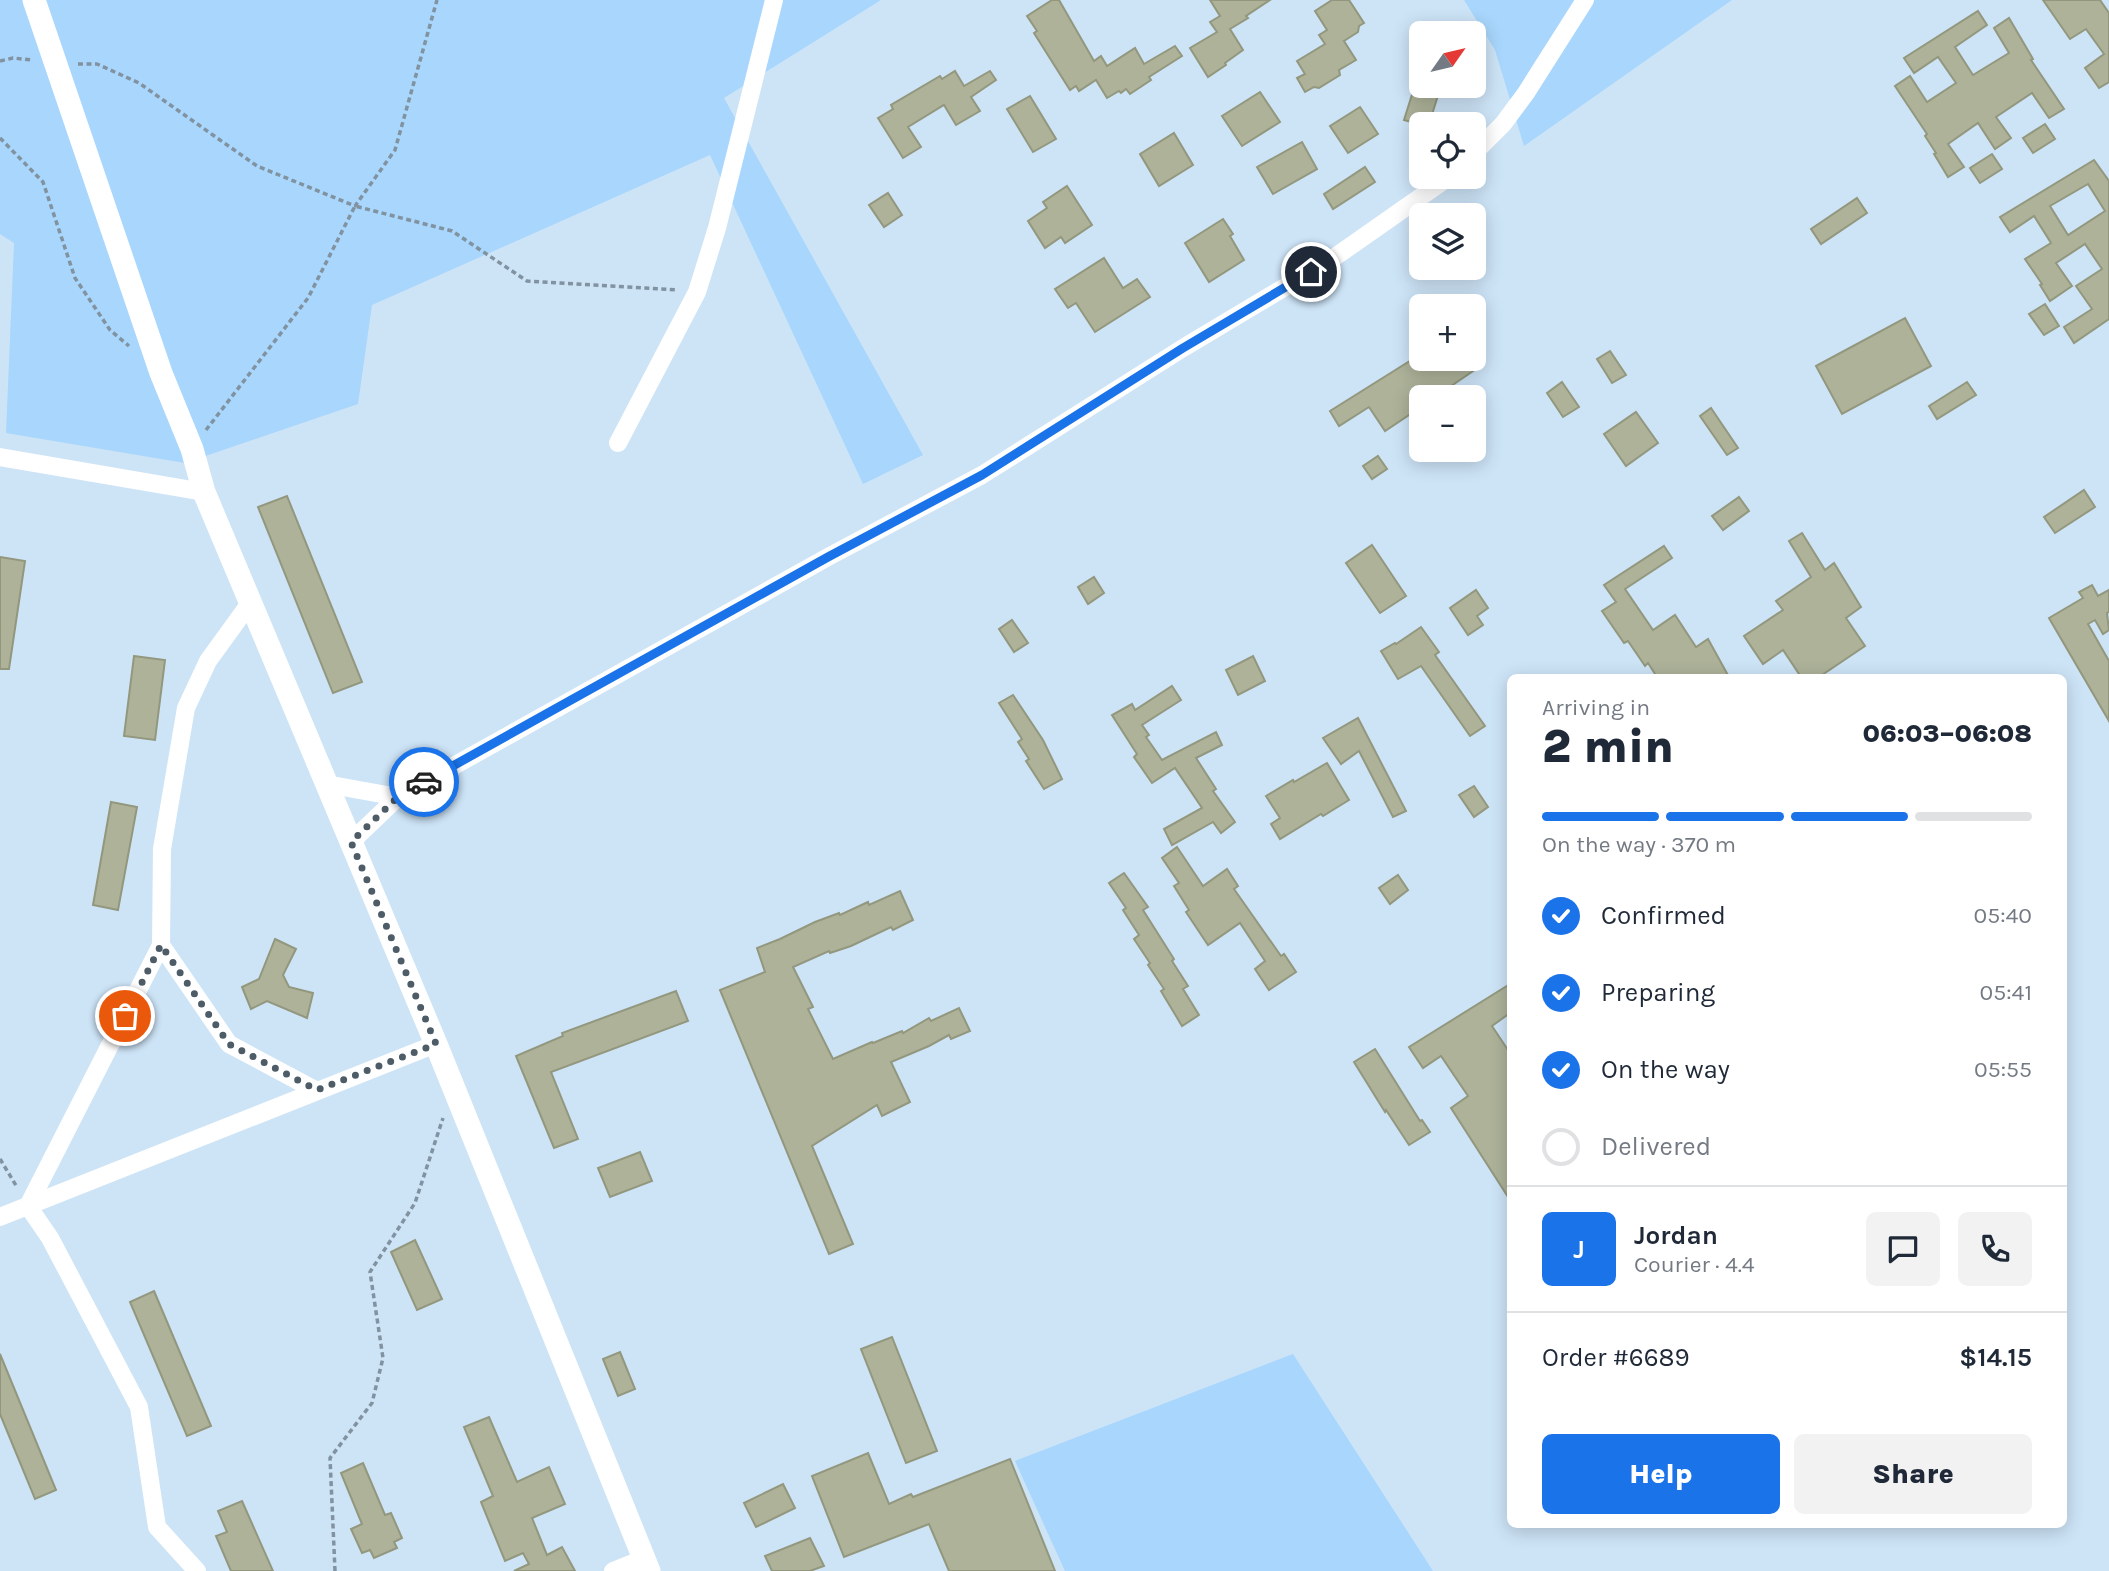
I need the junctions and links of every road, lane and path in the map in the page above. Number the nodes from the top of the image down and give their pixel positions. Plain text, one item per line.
1 (34, 0) edge
2 (438, 0) edge
3 (774, 0) edge
4 (1585, 0) edge
5 (0, 61) edge
6 (56, 63) junction
7 (0, 138) edge
8 (1486, 141) edge
9 (1432, 189) edge
10 (355, 206) junction
11 (697, 292) junction
12 (131, 347) dead end
13 (618, 443) dead end
14 (192, 449) junction
15 (0, 457) edge
16 (204, 492) junction
17 (250, 603) junction
18 (327, 784) junction
19 (398, 797) junction
20 (351, 842) junction
21 (161, 945) junction
22 (436, 1044) junction
23 (317, 1090) junction
24 (453, 1090) junction
25 (0, 1159) edge
26 (28, 1206) junction
27 (0, 1217) edge
28 (646, 1565) edge
29 (197, 1571) edge
30 (335, 1571) edge
31 (613, 1571) edge

1 - 6 main road
2 - 10 path
3 - 11 street
4 - 8 street
5 - 6 path
6 - 10 path
6 - 14 main road
7 - 12 path
9 - 19 street
10 - 11 path
10 - 14 path
11 - 13 street
14 - 16 main road
15 - 16 street
16 - 17 main road
17 - 18 main road
17 - 21 street
18 - 19 street
18 - 20 main road
19 - 20 street
20 - 22 main road
21 - 23 street
21 - 26 street
22 - 23 street
22 - 24 main road
23 - 26 street
24 - 28 main road
24 - 30 path
25 - 26 path
26 - 27 street
26 - 29 street
28 - 31 street

